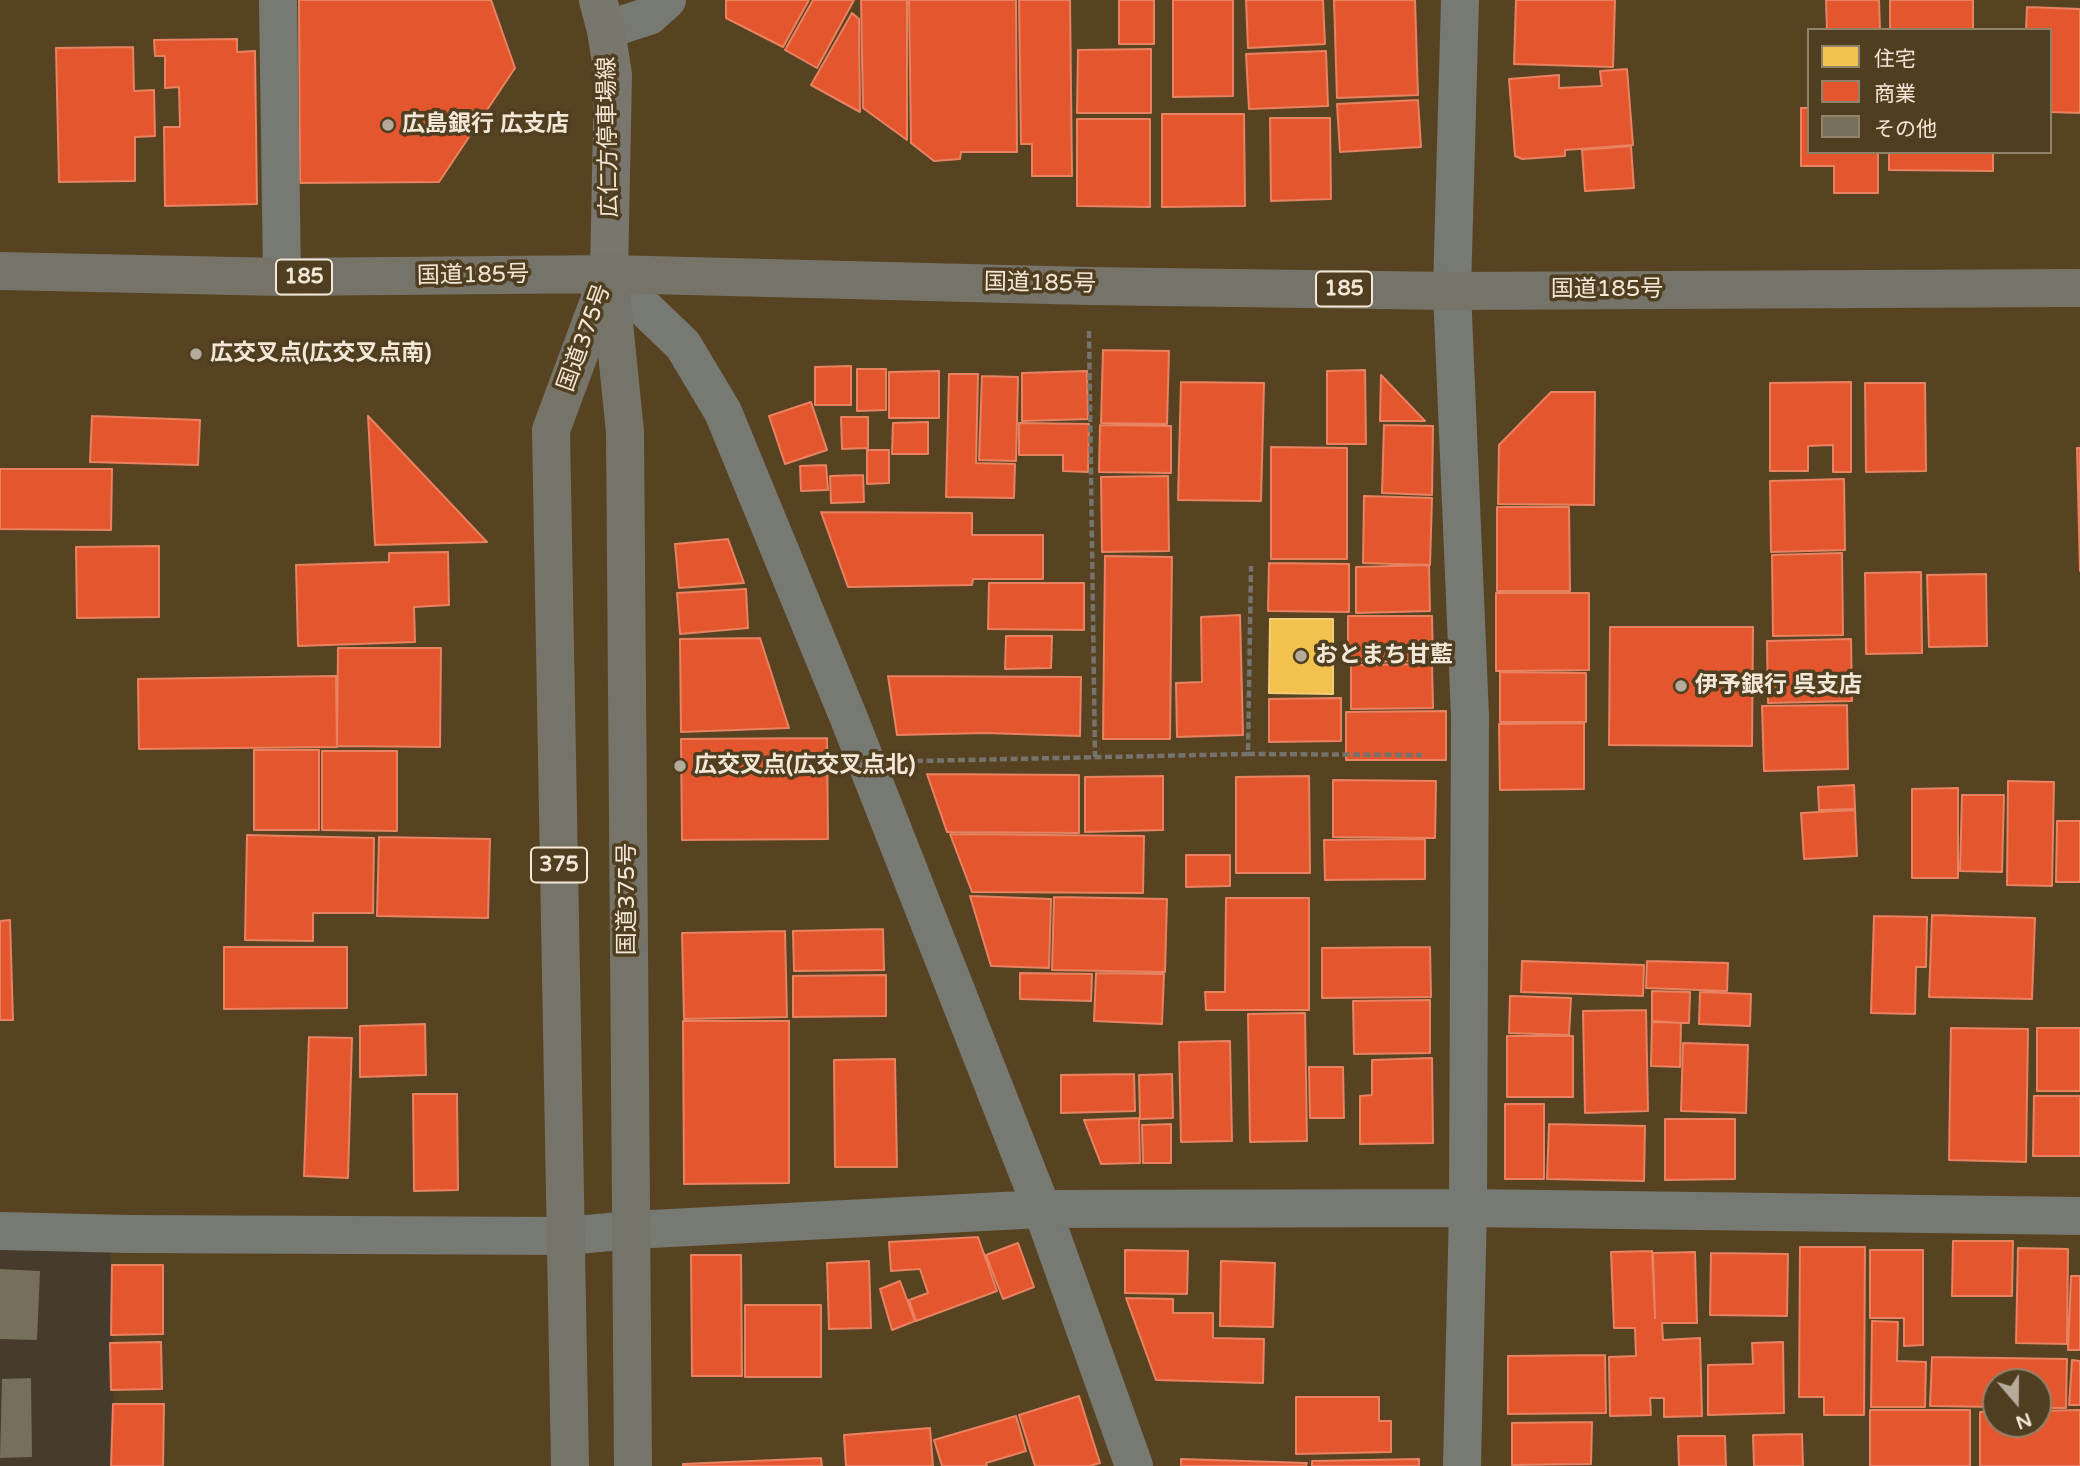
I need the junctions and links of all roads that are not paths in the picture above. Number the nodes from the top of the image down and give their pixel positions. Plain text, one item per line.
1 (278, 0) edge
2 (667, 0) edge
3 (1460, 0) edge
4 (602, 15) edge
5 (0, 271) edge
6 (609, 275) junction
7 (282, 277) junction
8 (2080, 288) edge
9 (1452, 291) junction
10 (1468, 1208) junction
11 (1042, 1209) junction
12 (2080, 1216) edge
13 (631, 1230) junction
14 (0, 1231) edge
15 (566, 1236) junction
16 (570, 1466) edge
17 (633, 1466) edge
18 (1134, 1466) edge
19 (1462, 1466) edge

1 - 7 street
2 - 4 street
3 - 9 street
4 - 6 main road, 広仁方停車場線
5 - 7 highway, 国道185号 / 185
6 - 7 highway, 国道185号 / 185
6 - 9 highway, 国道185号 / 185
6 - 11 street
6 - 13 highway, 国道375号
6 - 15 highway, 国道375号 / 375
8 - 9 highway, 国道185号 / 185
9 - 10 street
10 - 11 street
10 - 12 street
10 - 19 street
11 - 13 street
11 - 18 street
13 - 15 street
13 - 17 highway, 国道375号
14 - 15 street
15 - 16 highway, 国道375号 / 375

